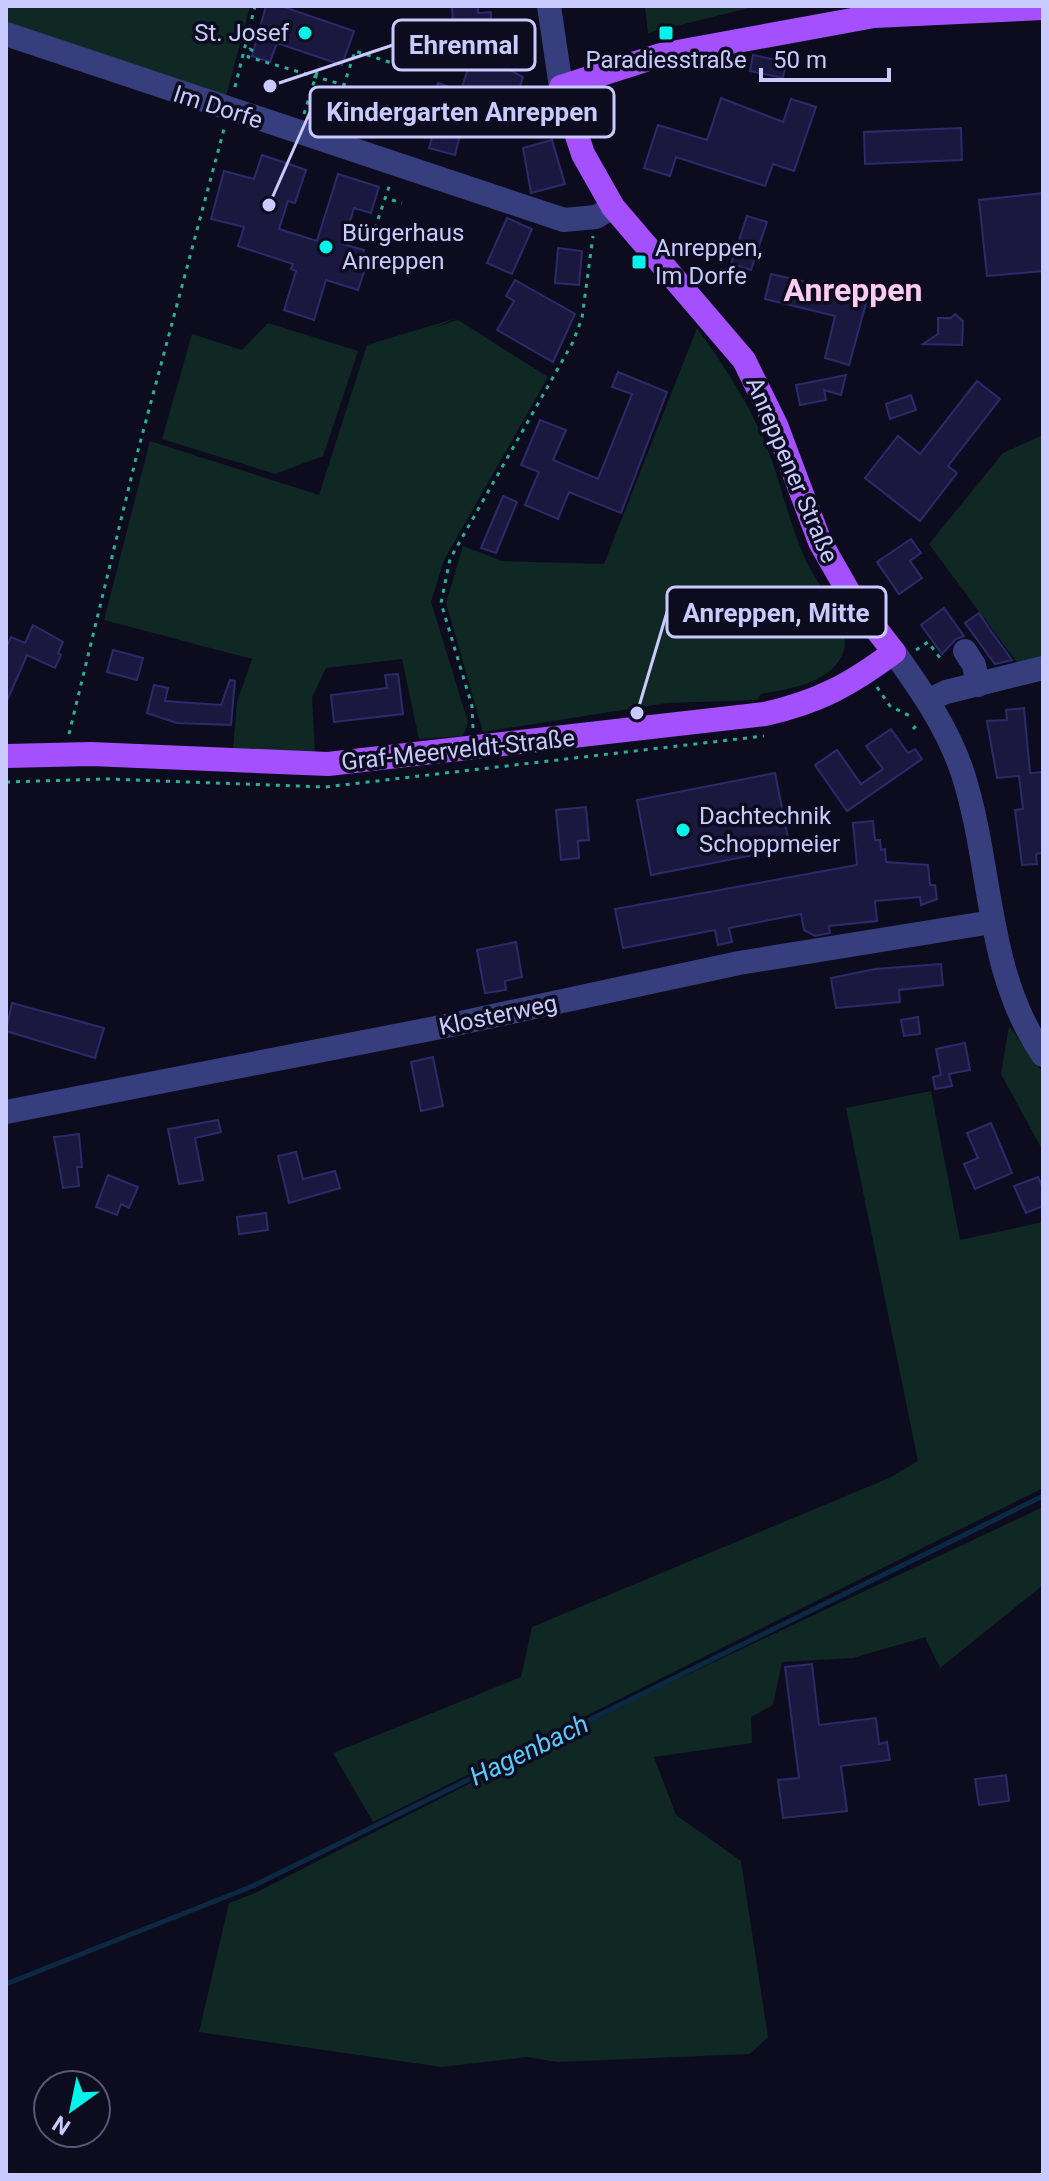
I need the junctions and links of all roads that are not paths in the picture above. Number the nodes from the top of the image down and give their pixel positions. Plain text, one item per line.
1 (549, 6) edge
2 (1043, 8) edge
3 (6, 34) edge
4 (561, 87) junction
5 (604, 212) junction
6 (965, 651) road end
7 (902, 653) junction
8 (1043, 668) edge
9 (978, 685) junction
10 (929, 700) junction
11 (6, 756) edge
12 (992, 922) junction
13 (1043, 1055) edge
14 (6, 1112) edge

1 - 4 street
2 - 4 main road
3 - 5 street, Im Dorfe
4 - 5 main road, Anreppener Straße
5 - 7 main road, Anreppener Straße
6 - 9 street
7 - 10 street, Anreppener Straße
7 - 11 main road, Graf-Meerveldt-Straße
8 - 9 street
9 - 10 street
10 - 12 street, Anreppener Straße
12 - 13 street, Anreppener Straße
12 - 14 street, Klosterweg

